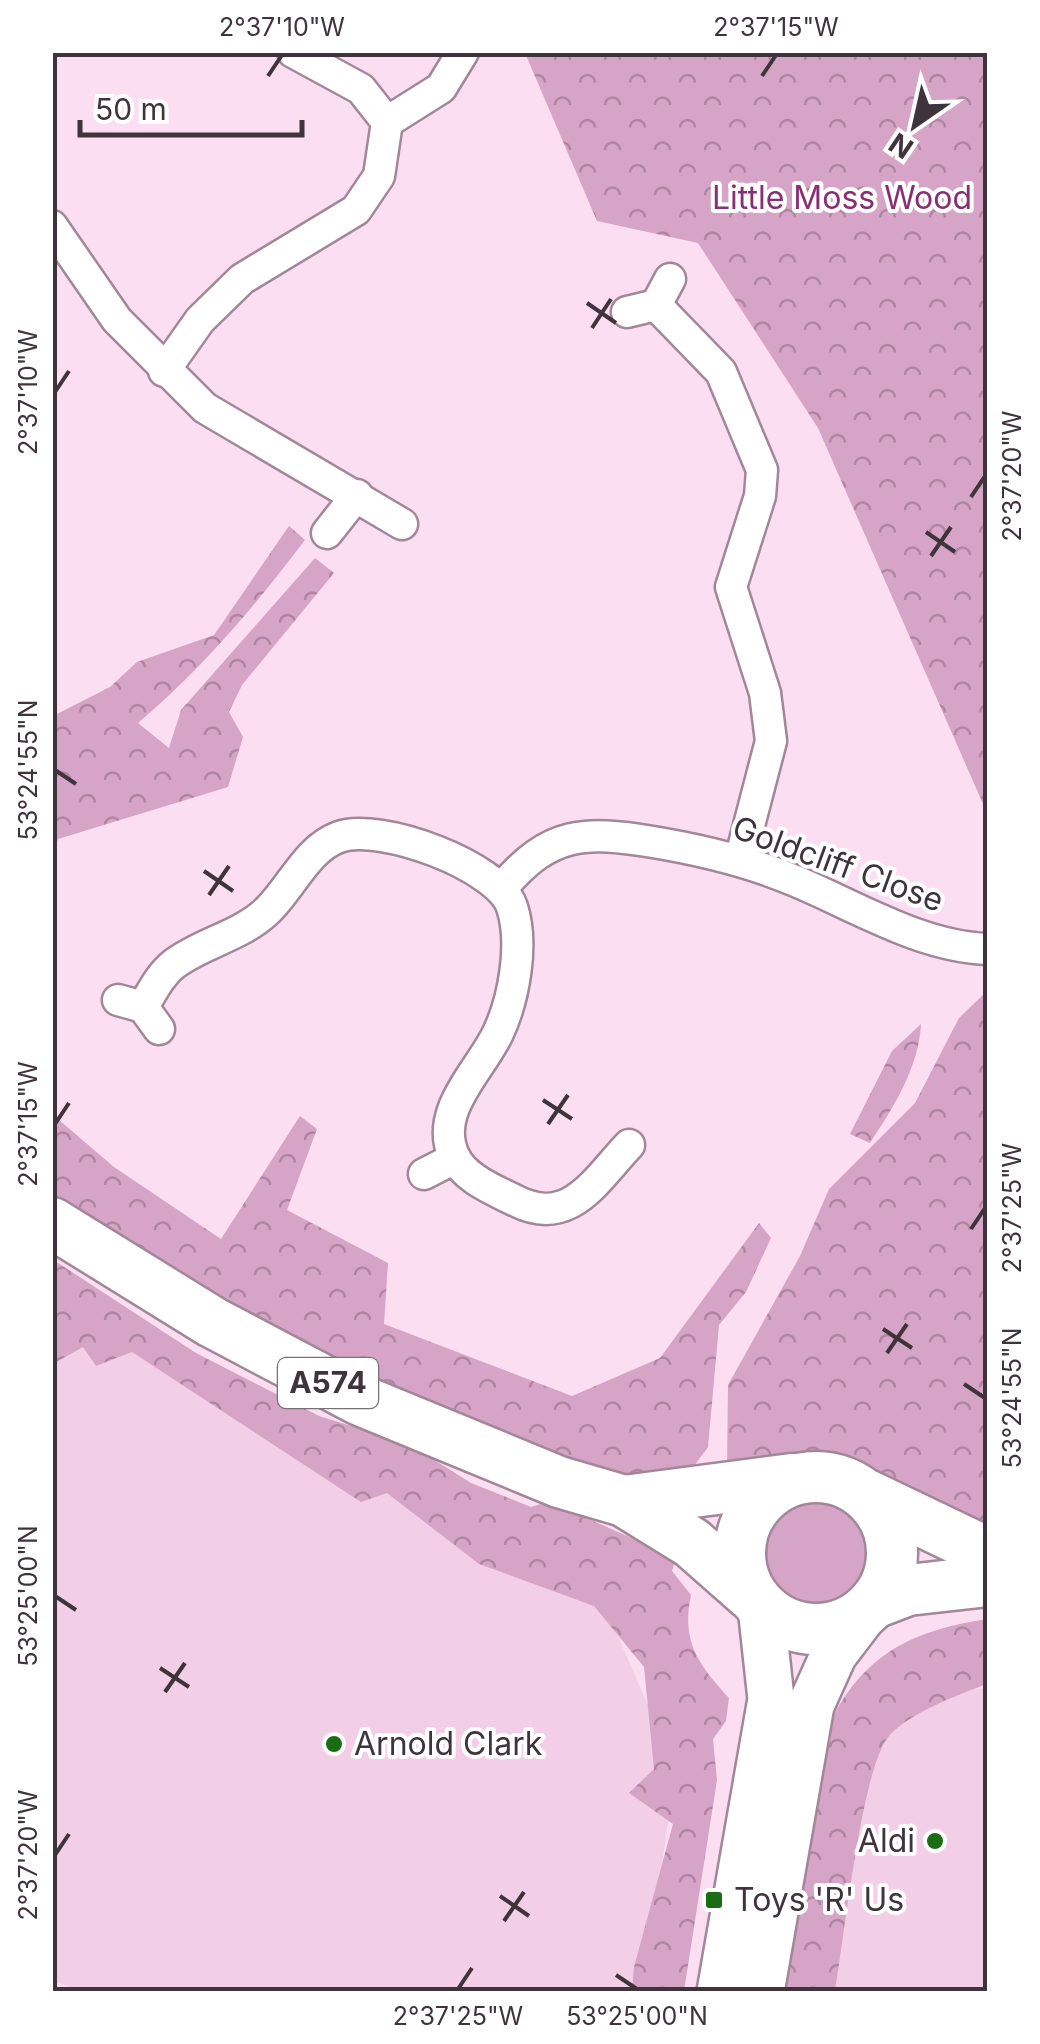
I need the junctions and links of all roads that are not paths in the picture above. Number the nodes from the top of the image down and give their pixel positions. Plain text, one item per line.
1 (293, 52) edge
2 (463, 52) edge
3 (387, 122) junction
4 (52, 226) edge
5 (651, 298) dead end
6 (164, 370) junction
7 (357, 495) junction
8 (402, 524) dead end
9 (326, 533) dead end
10 (740, 860) junction
11 (503, 887) junction
12 (988, 949) edge
13 (140, 1012) dead end
14 (633, 1142) dead end
15 (454, 1158) junction
16 (424, 1174) dead end
17 (52, 1223) edge
18 (806, 1476) junction
19 (867, 1495) junction
20 (624, 1501) junction
21 (988, 1553) edge
22 (988, 1580) edge
23 (756, 1601) junction
24 (870, 1608) junction
25 (720, 1992) edge
26 (761, 1992) edge

1 - 3 street
2 - 3 street
3 - 6 street
4 - 6 street
5 - 10 street
6 - 7 street
7 - 8 street
7 - 9 street
10 - 11 street, Goldcliff Close
10 - 12 street, Goldcliff Close
11 - 13 street
11 - 15 street
14 - 15 street
15 - 16 street
17 - 20 main road, A574
18 - 19 main road, A574
18 - 20 main road, A574
18 - 23 main road
19 - 21 main road, A574
19 - 24 main road
20 - 23 main road, A574
22 - 24 main road, A574
23 - 24 main road, A574
23 - 25 street
24 - 26 street

